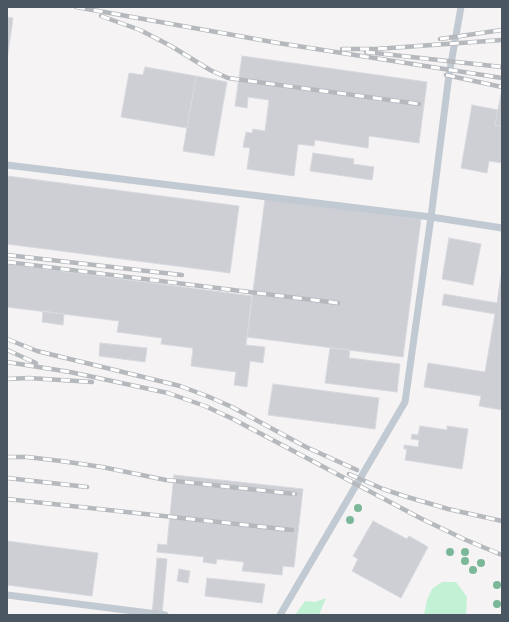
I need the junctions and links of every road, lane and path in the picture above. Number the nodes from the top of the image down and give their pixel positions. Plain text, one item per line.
1 (461, 7) edge
2 (7, 165) edge
3 (431, 217) junction
4 (502, 228) edge
5 (7, 595) edge
6 (165, 615) edge
7 (280, 615) edge

1 - 3 lane
2 - 3 lane
3 - 4 lane
3 - 7 lane
5 - 6 lane

